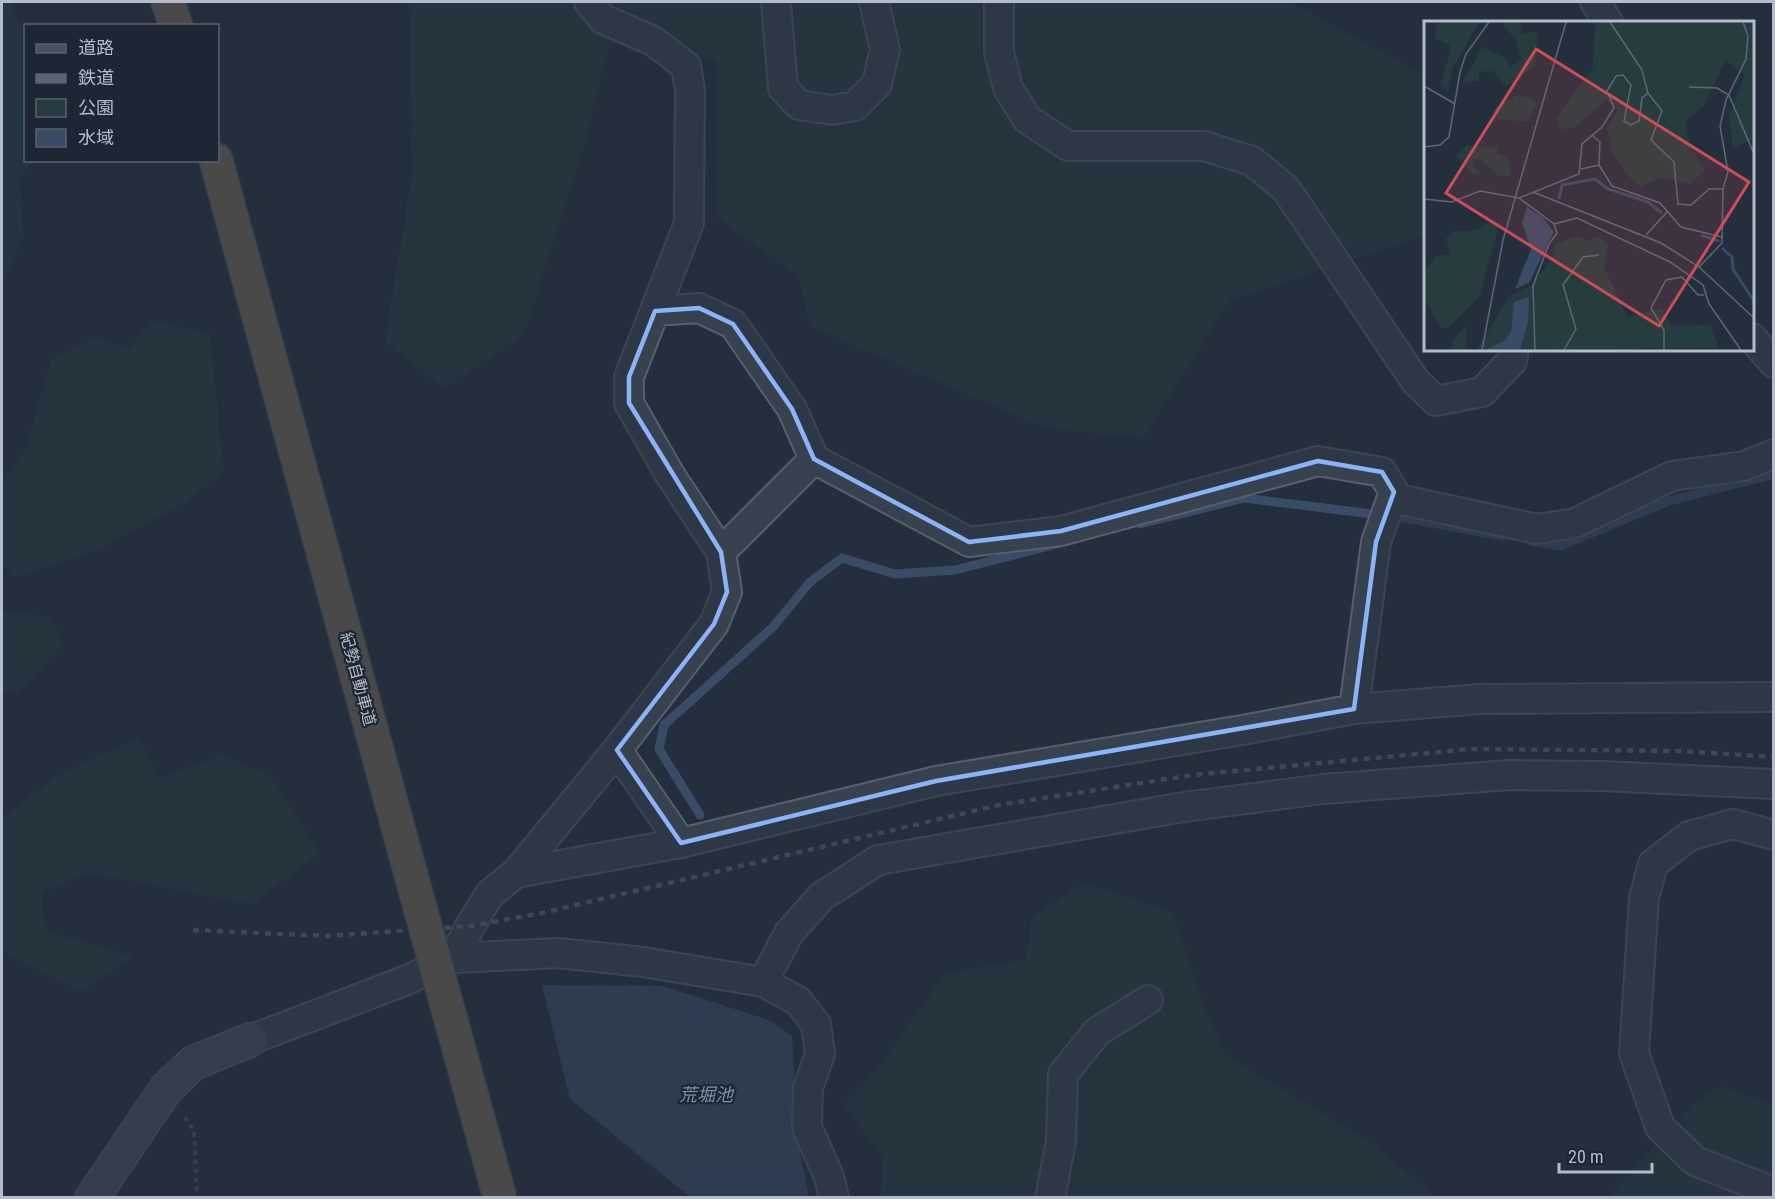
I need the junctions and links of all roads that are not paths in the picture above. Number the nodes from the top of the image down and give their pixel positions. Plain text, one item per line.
1 (168, 2) edge
2 (589, 2) edge
3 (776, 2) edge
4 (874, 2) edge
5 (999, 2) edge
6 (1595, 2) edge
7 (1607, 21) edge
8 (175, 24) edge
9 (217, 162) edge
10 (655, 311) junction
11 (1754, 340) edge
12 (1514, 351) edge
13 (1773, 363) edge
14 (1773, 454) edge
15 (814, 459) junction
16 (1394, 492) junction
17 (721, 552) junction
18 (1773, 697) edge
19 (1354, 709) junction
20 (617, 750) junction
21 (1773, 784) edge
22 (1773, 835) edge
23 (681, 843) junction
24 (516, 873) junction
25 (454, 958) junction
26 (763, 982) junction
27 (1148, 1000) dead end
28 (250, 1040) joint
29 (1773, 1192) edge
30 (92, 1197) edge
31 (500, 1197) edge
32 (834, 1197) edge
33 (1050, 1197) edge

1 - 8 highway
2 - 10 street
3 - 4 street
5 - 12 street
6 - 7 street
9 - 31 highway, 紀勢自動車道, bridge
10 - 15 street
10 - 17 street
11 - 13 street
14 - 16 street
15 - 16 street
15 - 17 street
16 - 19 street
17 - 20 street
18 - 19 street
19 - 23 street
20 - 23 street
20 - 24 street
21 - 26 street
22 - 29 street
23 - 24 street
24 - 25 street
25 - 26 street
25 - 28 street
26 - 32 street
27 - 33 street
28 - 30 street

